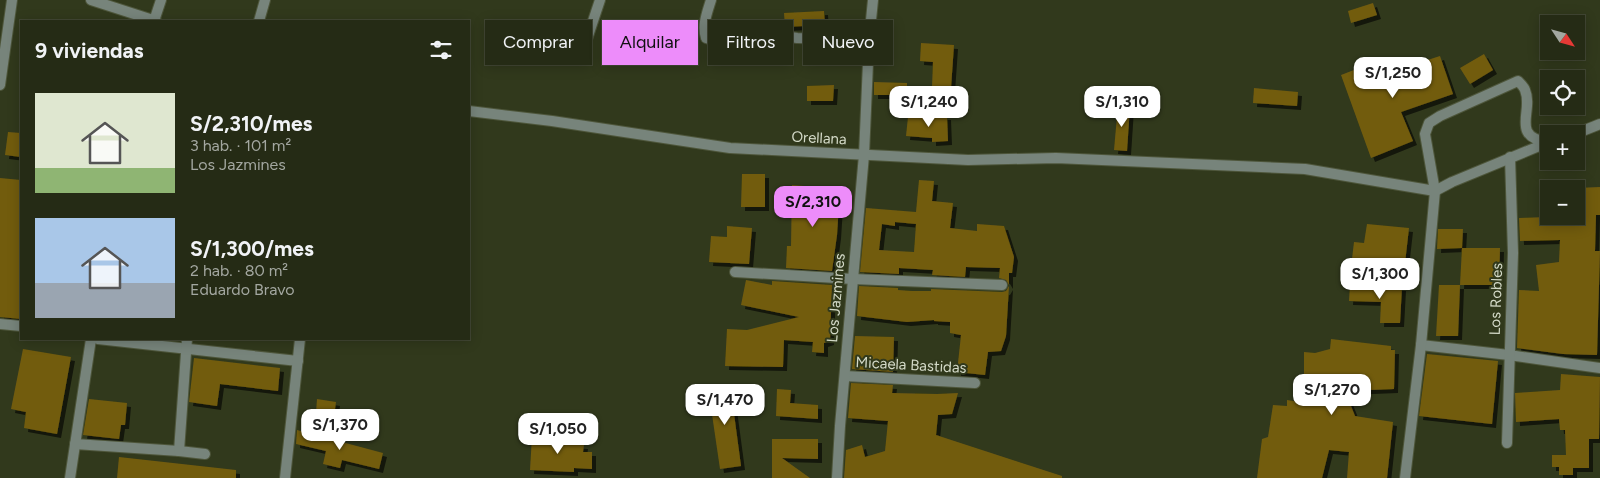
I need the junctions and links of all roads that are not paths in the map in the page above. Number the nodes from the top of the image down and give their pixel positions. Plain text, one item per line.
1 (12, 0) edge
2 (91, 0) edge
3 (161, 0) edge
4 (265, 0) edge
5 (600, 0) edge
6 (711, 0) edge
7 (874, 0) edge
8 (152, 20) edge
9 (155, 20) edge
10 (258, 20) edge
11 (872, 20) edge
12 (592, 24) edge
13 (803, 38) edge
14 (868, 65) edge
15 (0, 85) edge
16 (470, 111) edge
17 (1600, 124) edge
18 (1585, 130) edge
19 (1540, 141) edge
20 (1540, 145) edge
21 (864, 155) junction
22 (1510, 157) junction
23 (1435, 191) junction
24 (735, 272) dead end
25 (853, 279) junction
26 (1002, 285) dead end
27 (0, 324) edge
28 (20, 326) edge
29 (91, 340) edge
30 (116, 340) edge
31 (300, 340) edge
32 (187, 344) edge
33 (1421, 345) junction
34 (1509, 355) junction
35 (298, 361) junction
36 (1600, 368) edge
37 (845, 376) junction
38 (975, 383) dead end
39 (1507, 442) dead end
40 (75, 444) junction
41 (178, 451) junction
42 (205, 454) dead end
43 (70, 478) edge
44 (285, 478) edge
45 (837, 478) edge
46 (1405, 478) edge

1 - 15 street
2 - 8 street
3 - 9 street
4 - 10 street
5 - 12 street
6 - 13 street
7 - 11 street, Los Jazmines
14 - 21 street, Los Jazmines
16 - 21 street, Orellana
17 - 18 street
19 - 23 street
20 - 22 street
21 - 23 street, Orellana
21 - 25 street, Los Jazmines
22 - 23 street
22 - 34 street, Los Robles
23 - 33 street
24 - 25 street
25 - 26 street
25 - 37 street, Los Jazmines
27 - 28 street
29 - 40 street
30 - 32 street
31 - 35 street
32 - 35 street
32 - 41 street
33 - 34 street
33 - 46 street
34 - 36 street
34 - 39 street, Los Robles
35 - 44 street
37 - 38 street, Micaela Bastidas
37 - 45 street, Los Jazmines
40 - 41 street
40 - 43 street
41 - 42 street

